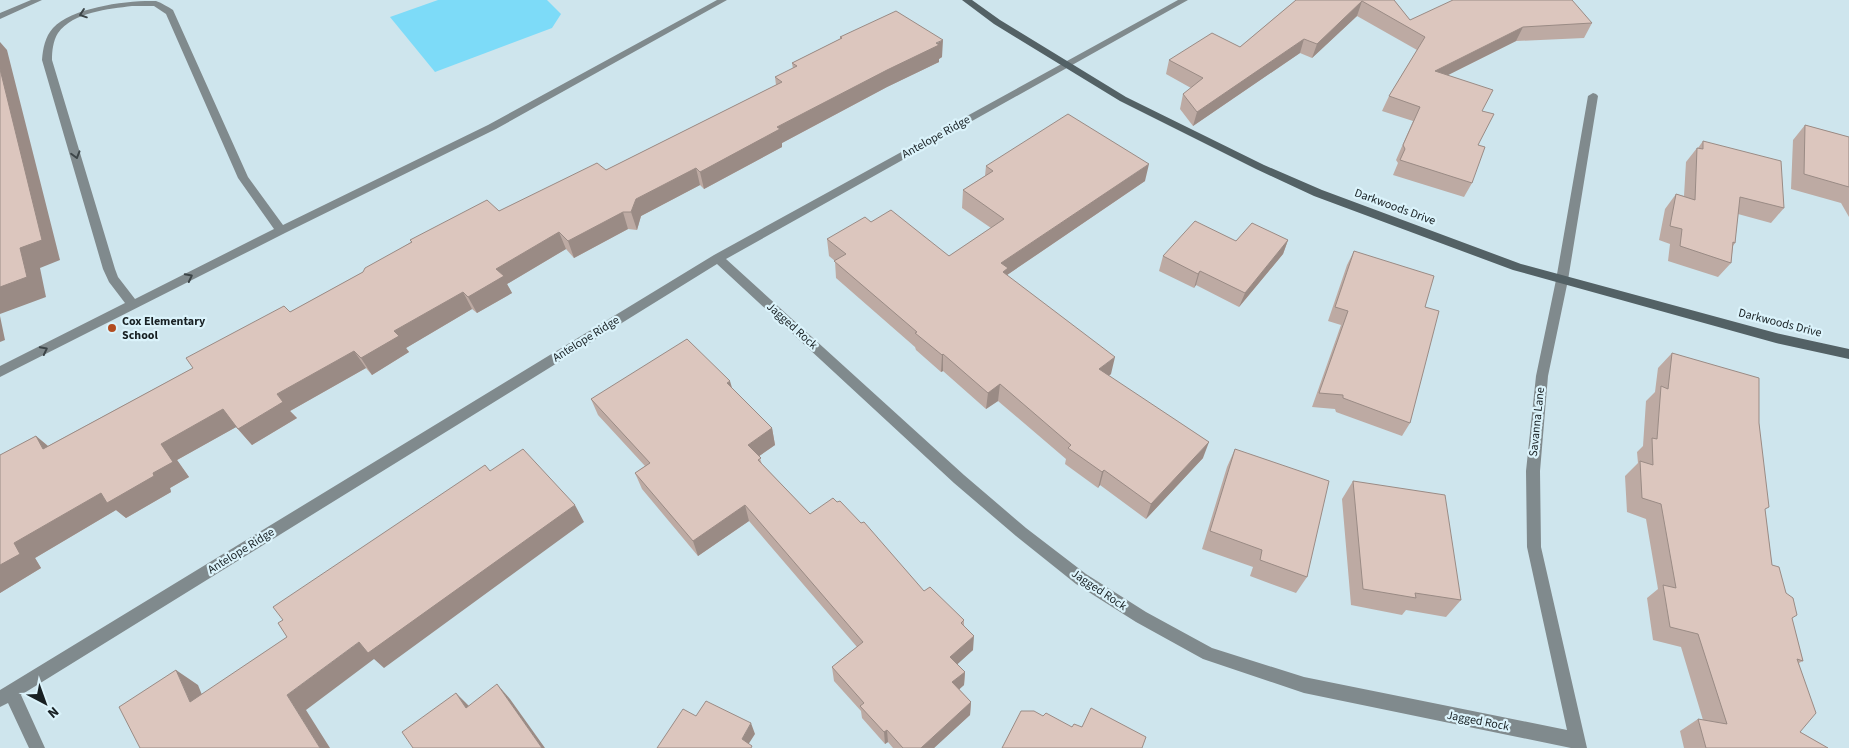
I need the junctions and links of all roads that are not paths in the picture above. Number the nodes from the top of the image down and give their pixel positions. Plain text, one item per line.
1 (38, 0) edge
2 (723, 0) edge
3 (966, 0) edge
4 (1184, 0) edge
5 (0, 16) edge
6 (1066, 64) junction
7 (1593, 96) dead end
8 (281, 230) junction
9 (718, 258) junction
10 (1562, 280) junction
11 (133, 305) junction
12 (1849, 354) edge
13 (0, 372) edge
14 (6, 696) edge
15 (1578, 744) edge
16 (37, 748) edge

1 - 5 street
2 - 8 street
3 - 6 street, Darkwoods Drive
4 - 6 street, Antelope Ridge
6 - 9 street, Antelope Ridge
6 - 10 street, Darkwoods Drive
7 - 10 street, Savanna Lane
11 -> 8 street
8 -> 11 street
9 - 14 street, Antelope Ridge
9 - 15 street, Jagged Rock
10 - 12 street, Darkwoods Drive
10 - 15 street, Savanna Lane
13 -> 11 street
14 - 16 street

